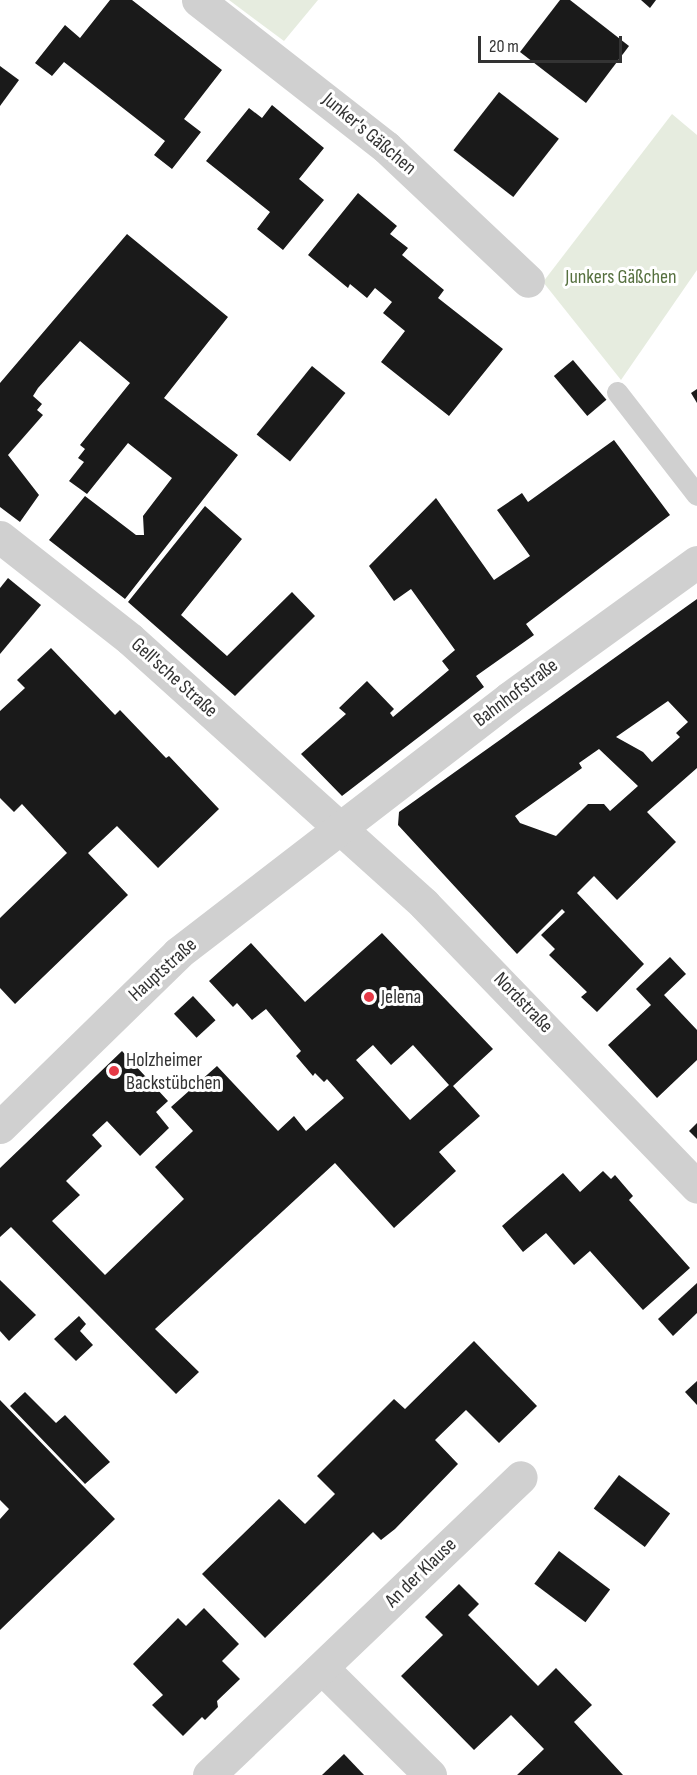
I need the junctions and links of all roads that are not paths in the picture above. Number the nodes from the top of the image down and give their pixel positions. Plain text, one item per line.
1 (198, 0) edge
2 (528, 281) dead end
3 (617, 392) dead end
4 (697, 495) edge
5 (0, 537) edge
6 (697, 562) edge
7 (339, 829) junction
8 (0, 1127) edge
9 (697, 1186) edge
10 (520, 1477) dead end
11 (322, 1668) junction
12 (208, 1775) edge
13 (430, 1775) edge

1 - 2 street, Junker's Gäßchen
3 - 4 lane
5 - 7 street, Gell'sche Straße
6 - 7 street, Bahnhofstraße
7 - 8 street, Hauptstraße
7 - 9 street, Nordstraße
10 - 11 street, An der Klause
11 - 12 street, An der Klause
11 - 13 street

